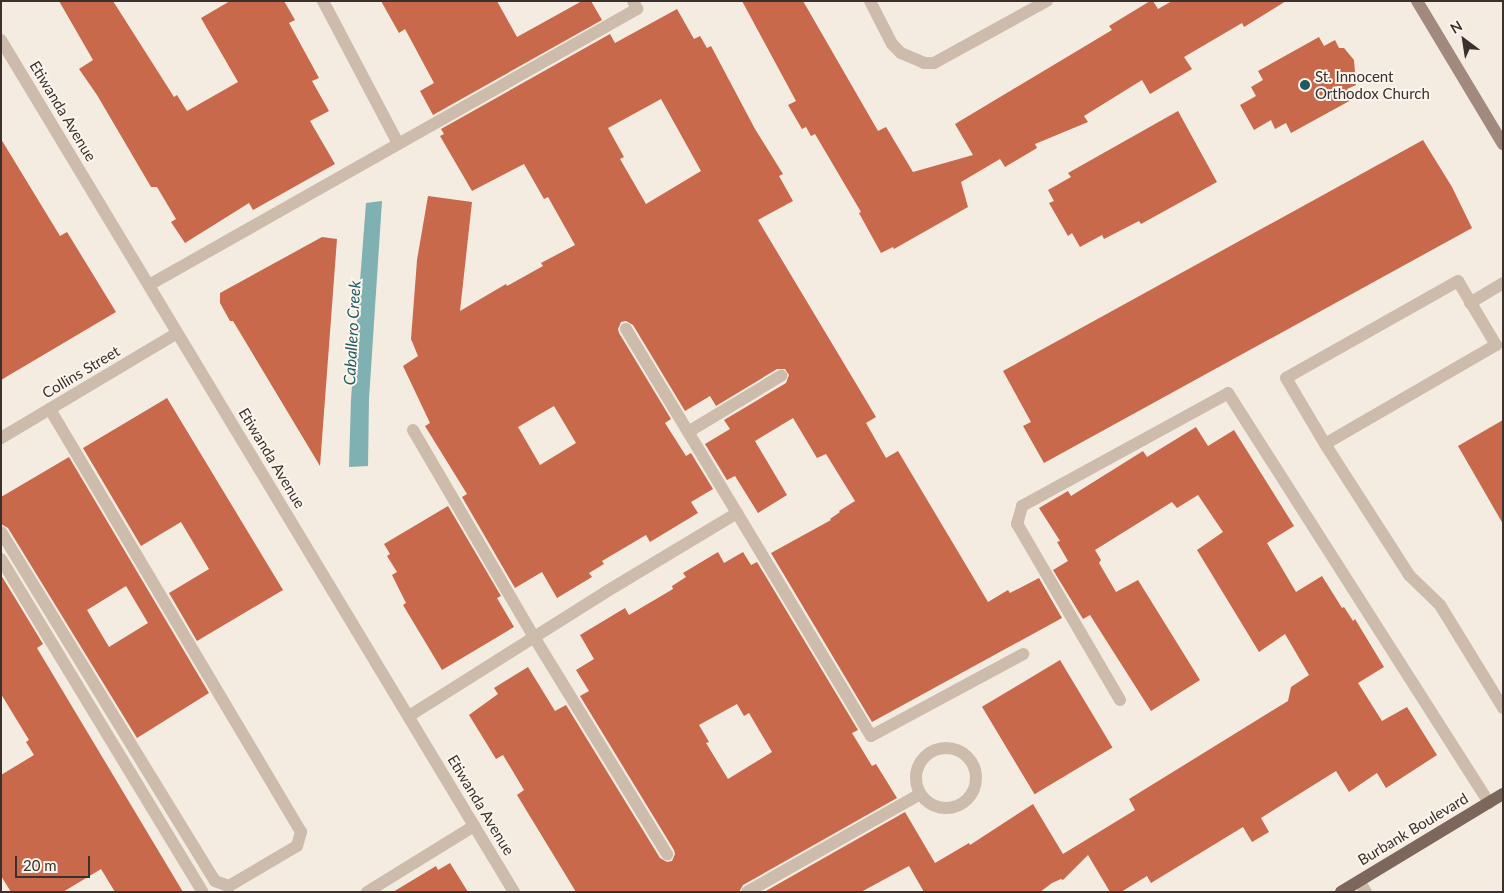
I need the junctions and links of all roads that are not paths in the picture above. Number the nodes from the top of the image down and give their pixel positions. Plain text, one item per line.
1 (324, 1) edge
2 (633, 1) edge
3 (870, 1) edge
4 (1047, 1) edge
5 (1417, 1) edge
6 (1, 40) edge
7 (398, 143) junction
8 (1503, 144) edge
9 (1503, 283) edge
10 (149, 285) junction
11 (1470, 303) junction
12 (626, 329) dead end
13 (177, 333) junction
14 (781, 376) dead end
15 (50, 409) junction
16 (413, 430) dead end
17 (688, 432) junction
18 (1, 438) edge
19 (1325, 444) junction
20 (737, 513) junction
21 (1, 532) edge
22 (1, 559) edge
23 (534, 637) junction
24 (1023, 654) dead end
25 (1120, 700) dead end
26 (1503, 708) edge
27 (409, 716) junction
28 (920, 794) junction
29 (1503, 794) edge
30 (1488, 803) junction
31 (474, 826) junction
32 (667, 854) dead end
33 (1362, 886) edge
34 (203, 892) edge
35 (367, 892) edge
36 (514, 892) edge
37 (747, 892) edge
38 (1341, 892) edge

1 - 7 street
2 - 7 street
3 - 4 street
5 - 8 main road
6 - 10 street, Etiwanda Avenue
7 - 10 street
9 - 11 street
10 - 13 street, Etiwanda Avenue
11 - 19 street
11 - 19 street
12 - 17 street
13 - 15 street, Collins Street
13 - 27 street, Etiwanda Avenue
14 - 17 street
15 - 18 street, Collins Street
15 - 21 street
16 - 23 street
17 - 20 street
19 - 26 street
20 - 23 street
20 - 24 street
22 - 34 street
23 - 27 street
23 - 32 street
25 - 30 street
27 - 31 street, Etiwanda Avenue
28 - 28 street
28 - 37 street
29 - 30 main road, Burbank Boulevard
30 - 33 main road, Burbank Boulevard
31 - 35 street
31 - 36 street, Etiwanda Avenue
33 - 38 main road, Burbank Boulevard

